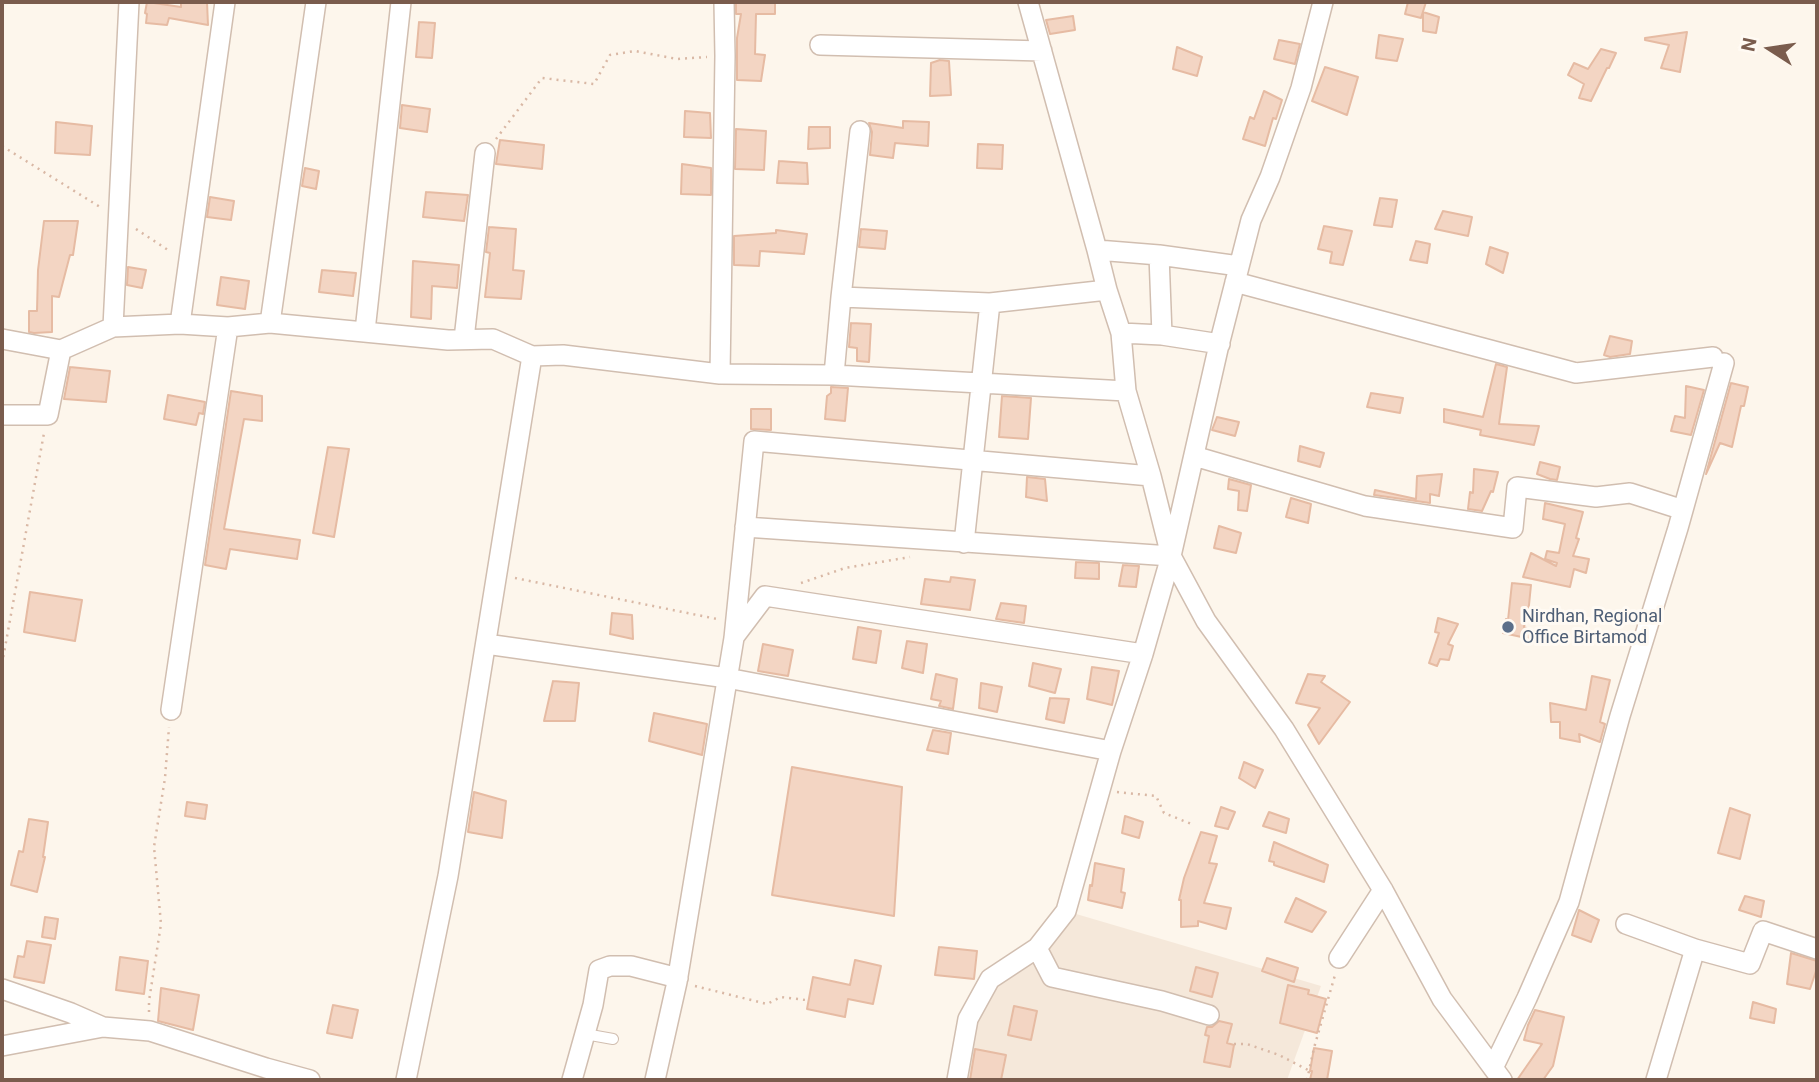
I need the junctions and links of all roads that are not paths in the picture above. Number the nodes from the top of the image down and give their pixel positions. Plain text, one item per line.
1 (129, 2) edge
2 (225, 2) edge
3 (316, 2) edge
4 (401, 2) edge
5 (724, 2) edge
6 (1028, 2) edge
7 (1322, 2) edge
8 (820, 45) dead end
9 (1042, 51) junction
10 (860, 131) dead end
11 (485, 153) road end
12 (1097, 250) junction
13 (1159, 255) junction
14 (1237, 274) junction
15 (1107, 290) junction
16 (841, 297) junction
17 (990, 303) junction
18 (270, 323) junction
19 (180, 324) junction
20 (113, 327) junction
21 (228, 327) junction
22 (365, 331) junction
23 (1121, 332) junction
24 (1162, 335) junction
25 (2, 338) edge
26 (464, 339) junction
27 (1220, 344) junction
28 (61, 350) junction
29 (532, 356) junction
30 (720, 374) junction
31 (834, 375) junction
32 (981, 382) junction
33 (1126, 391) junction
34 (2, 415) edge
35 (1194, 456) junction
36 (974, 460) junction
37 (1151, 476) junction
38 (1674, 507) dead end
39 (745, 527) junction
40 (964, 543) junction
41 (1171, 556) junction
42 (735, 630) junction
43 (486, 644) junction
44 (1143, 654) junction
45 (727, 678) junction
46 (171, 710) road end
47 (1111, 751) junction
48 (1383, 890) junction
49 (1626, 923) dead end
50 (1817, 947) edge
51 (1037, 948) junction
52 (1695, 949) junction
53 (1339, 958) road end
54 (677, 980) junction
55 (2, 989) edge
56 (1209, 1015) dead end
57 (103, 1027) junction
58 (584, 1034) junction
59 (613, 1039) dead end
60 (2, 1046) edge
61 (1497, 1074) edge
62 (310, 1080) edge
63 (406, 1080) edge
64 (572, 1080) edge
65 (655, 1080) edge
66 (957, 1080) edge
67 (1656, 1080) edge

1 - 20 street
2 - 19 street
3 - 18 street
4 - 22 street
5 - 30 street
6 - 9 street
7 - 14 street
8 - 9 street
9 - 12 street
10 - 16 street
11 - 26 street
12 - 13 street
12 - 15 street
13 - 14 street
13 - 24 street
14 - 27 street
14 - 61 street
15 - 17 street
15 - 23 street
16 - 17 street
16 - 31 street
17 - 32 street
18 - 21 street
18 - 22 street
19 - 20 street
19 - 21 street
20 - 28 street
21 - 46 street
22 - 26 street
23 - 24 street
23 - 33 street
24 - 27 street
25 - 28 street
26 - 29 street
27 - 35 street
28 - 34 street
29 - 30 street
29 - 43 street
30 - 31 street
31 - 32 street
32 - 33 street
32 - 36 street
33 - 37 street
35 - 38 street
35 - 41 street
36 - 37 street
36 - 39 street
36 - 40 street
37 - 41 street
39 - 40 street
39 - 42 street
40 - 41 street
41 - 44 street
41 - 48 street
42 - 44 street
42 - 45 street
43 - 45 street
43 - 63 street
44 - 47 street
45 - 47 street
45 - 54 street
47 - 51 street
48 - 53 street
48 - 61 street
49 - 52 street
50 - 52 street
51 - 56 street
51 - 66 street
52 - 67 street
54 - 58 street
54 - 65 street
55 - 57 street
57 - 60 street
57 - 62 street
58 - 59 lane
58 - 64 street

